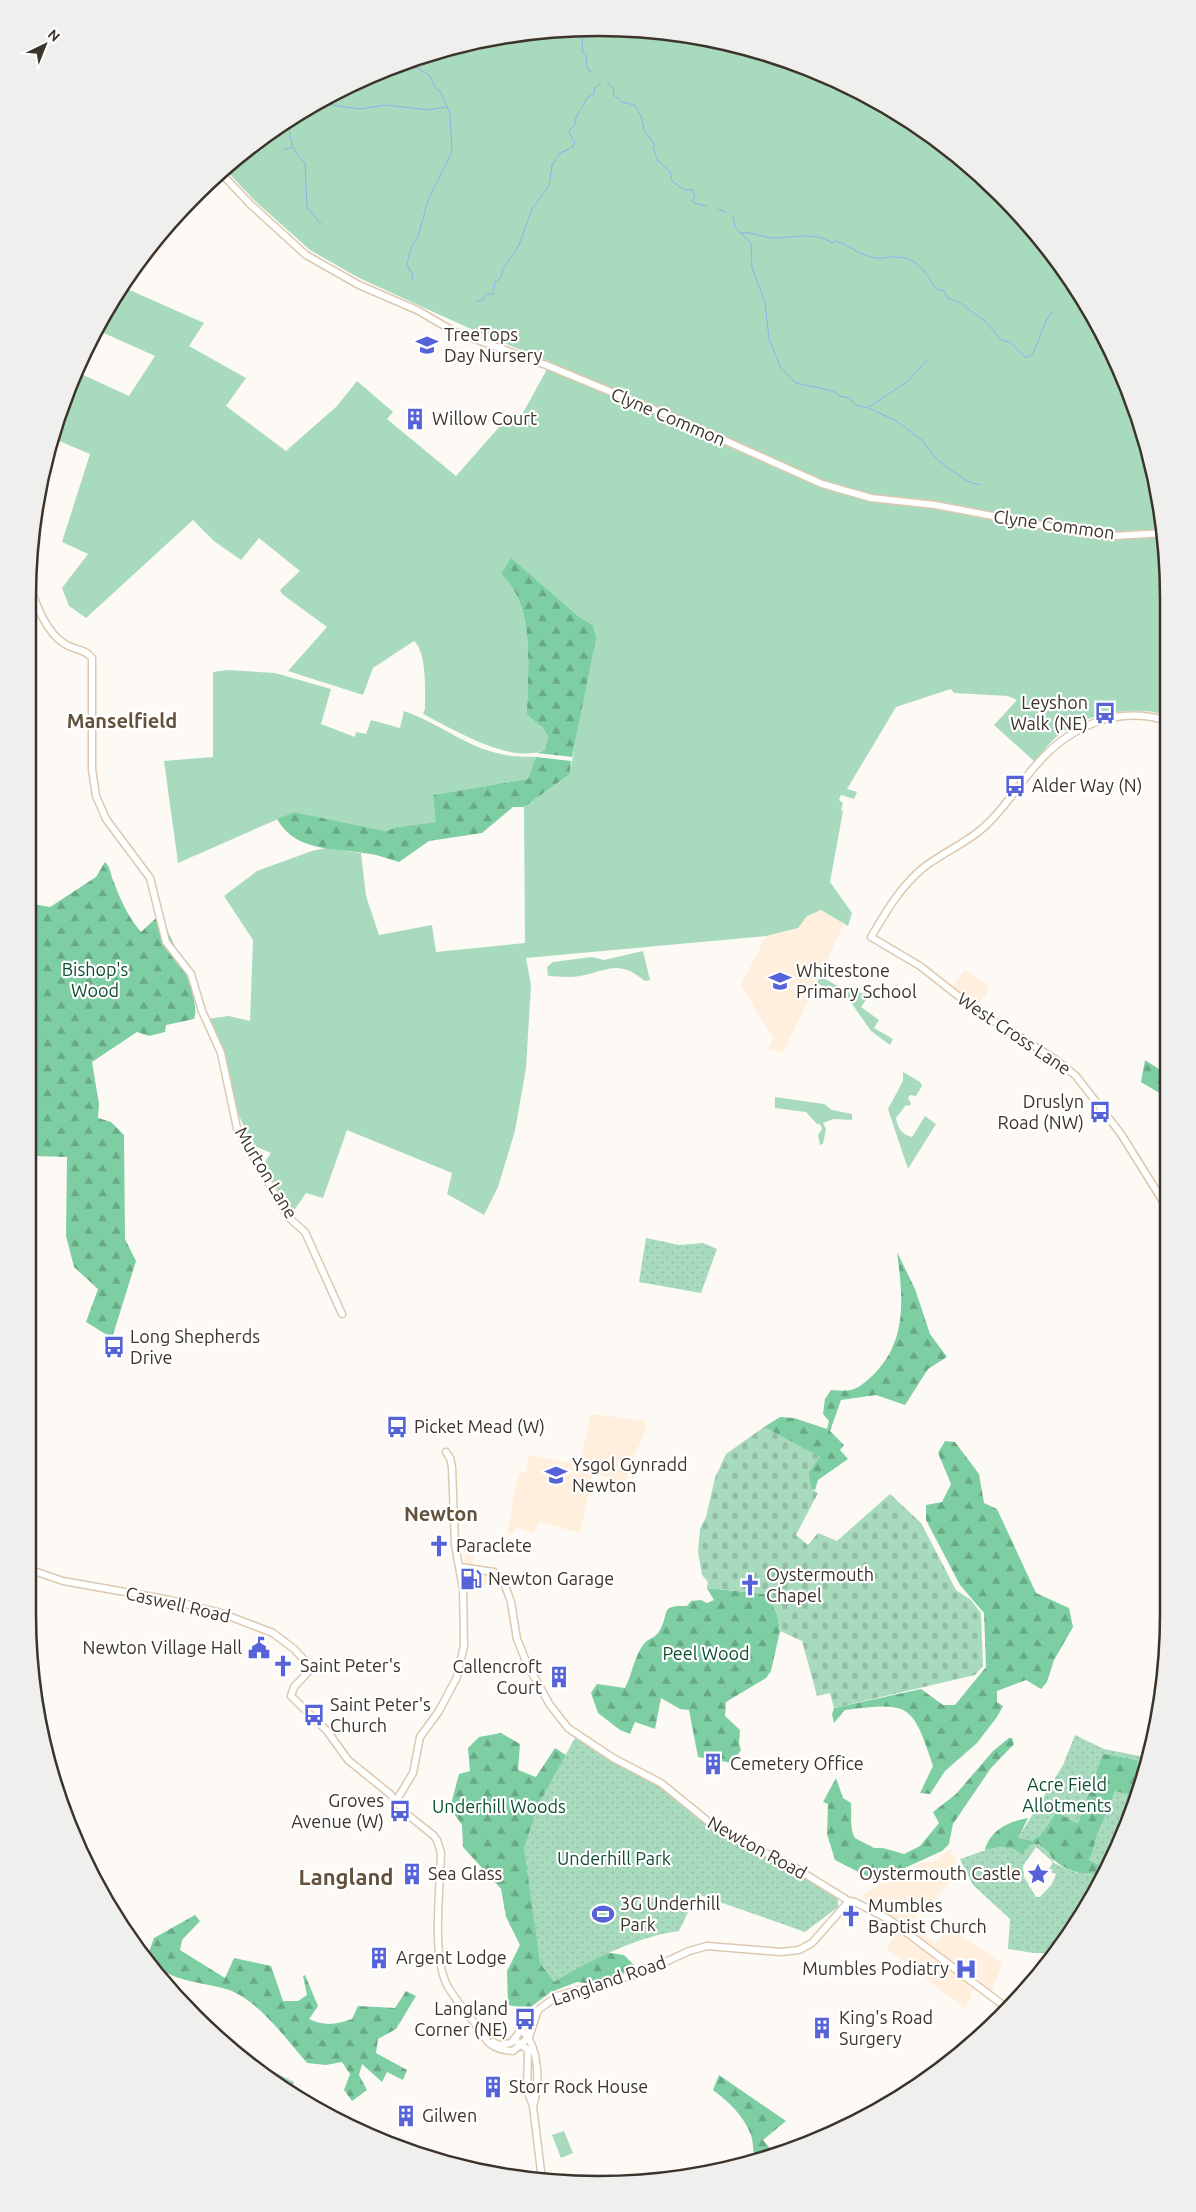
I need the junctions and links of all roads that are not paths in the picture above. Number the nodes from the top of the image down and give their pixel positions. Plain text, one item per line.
1 (226, 178) edge
2 (1156, 533) edge
3 (36, 600) edge
4 (1160, 719) edge
5 (1160, 1196) edge
6 (342, 1314) dead end
7 (446, 1452) dead end
8 (460, 1567) junction
9 (36, 1573) edge
10 (396, 1801) junction
11 (849, 1901) junction
12 (1002, 2004) edge
13 (534, 2018) junction
14 (479, 2030) junction
15 (521, 2030) junction
16 (529, 2037) junction
17 (515, 2040) junction
18 (522, 2044) junction
19 (533, 2106) junction
20 (541, 2173) edge

1 - 2 street, Clyne Common
3 - 6 street, Murton Lane
4 - 5 street, West Cross Lane
7 - 8 street
8 - 10 street
8 - 11 street, Newton Road
9 - 10 street, Caswell Road
10 - 14 street
11 - 12 street, Newton Road
11 - 13 street, Langland Road
13 - 15 street, Langland Road
13 - 16 street, Langland Road
14 - 17 street
14 - 18 street
15 - 16 street
15 - 17 street, Langland Road
16 - 18 street
16 - 19 street
17 - 18 street
18 - 19 street
19 - 20 street

